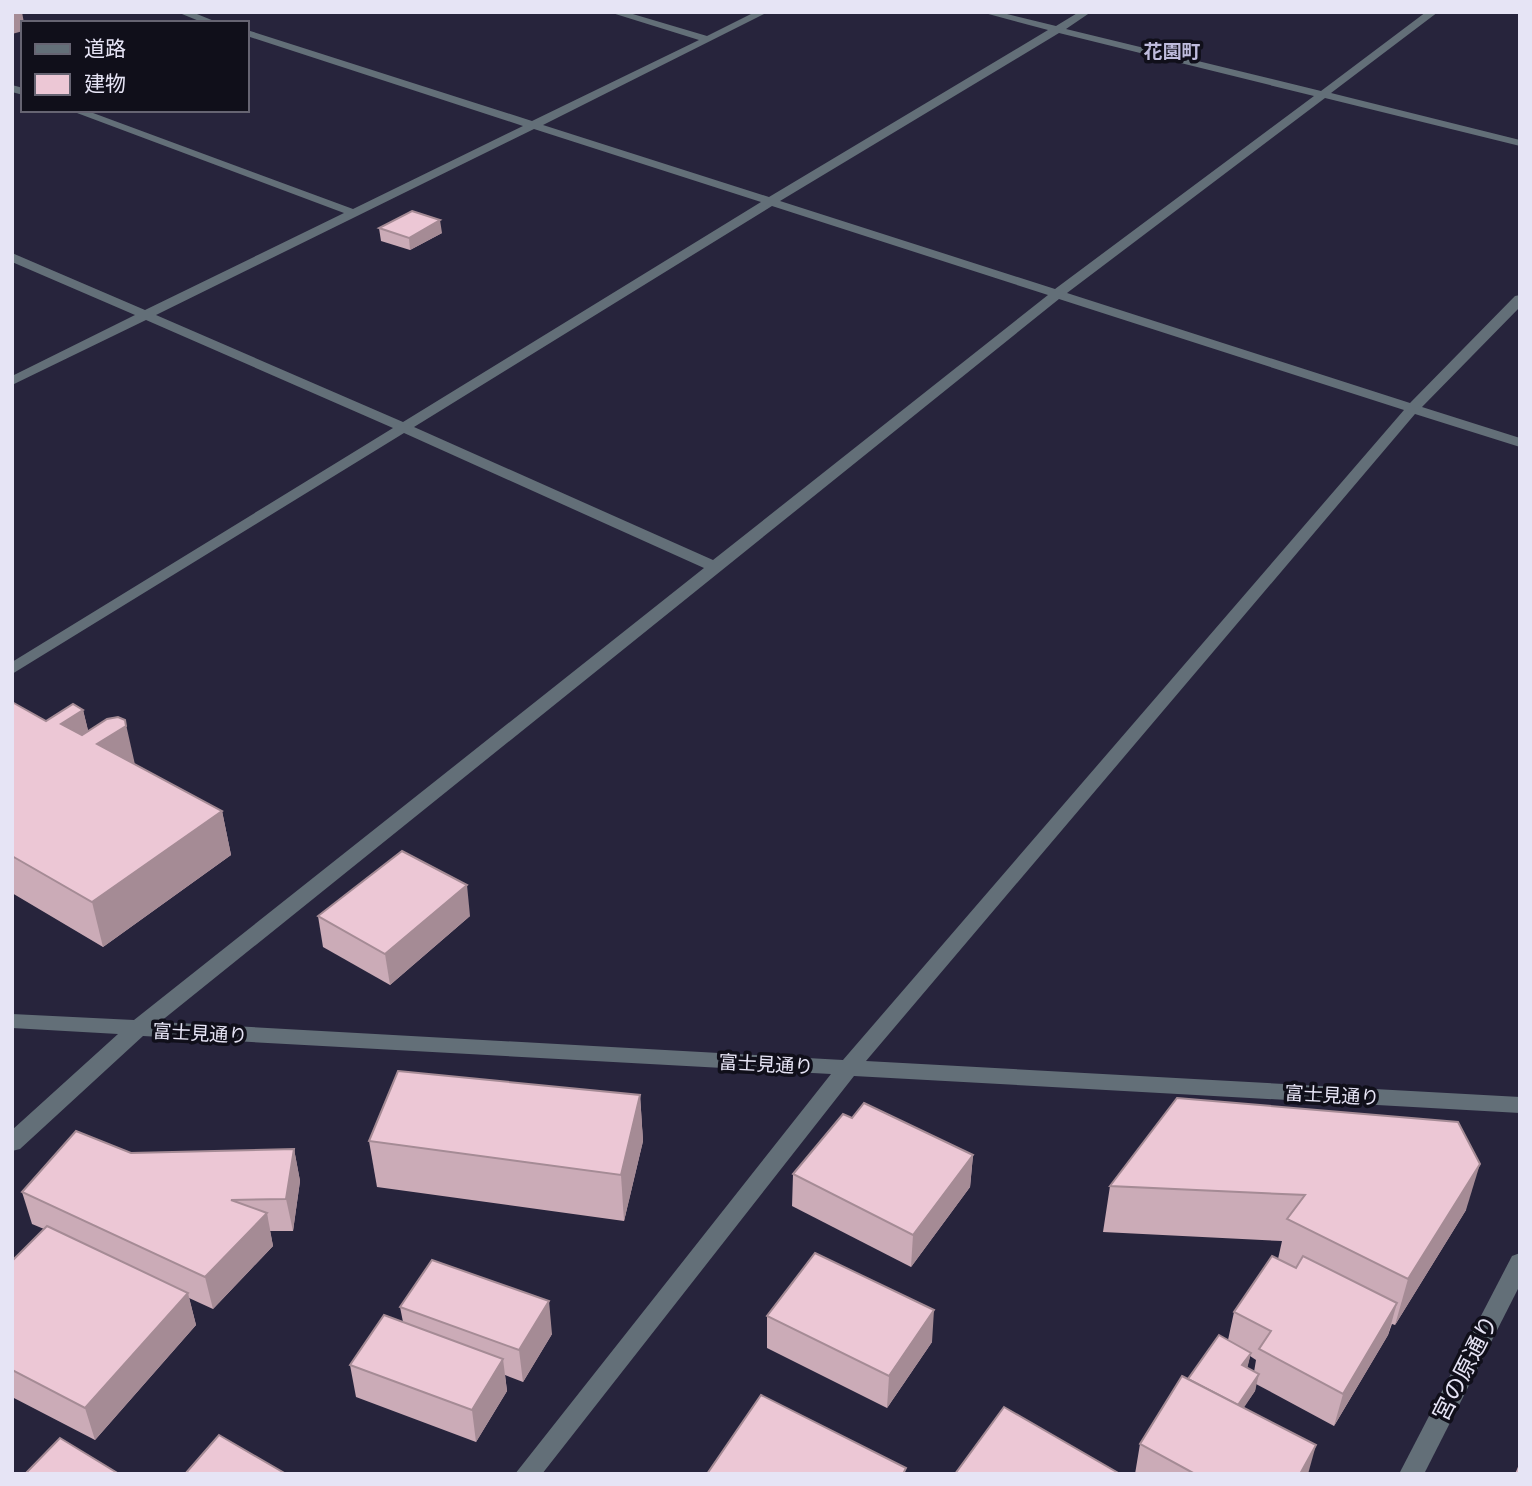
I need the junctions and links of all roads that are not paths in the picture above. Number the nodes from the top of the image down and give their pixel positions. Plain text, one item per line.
1 (182, 12) edge
2 (764, 12) edge
3 (986, 12) edge
4 (1086, 12) edge
5 (1433, 12) edge
6 (623, 13) edge
7 (208, 21) edge
8 (1057, 30) junction
9 (248, 33) edge
10 (708, 39) junction
11 (1322, 95) junction
12 (79, 112) edge
13 (531, 125) junction
14 (1520, 143) edge
15 (771, 202) junction
16 (354, 213) junction
17 (12, 257) edge
18 (1057, 294) junction
19 (1520, 299) edge
20 (149, 315) junction
21 (12, 381) edge
22 (1413, 408) junction
23 (404, 428) junction
24 (1520, 443) edge
25 (715, 567) junction
26 (12, 668) edge
27 (12, 1021) edge
28 (137, 1029) junction
29 (847, 1069) junction
30 (1520, 1105) edge
31 (12, 1143) edge
32 (1520, 1262) edge
33 (527, 1474) edge
34 (1411, 1474) edge

1 - 7 street
2 - 10 street
3 - 8 street
4 - 8 street
5 - 11 street
6 - 10 street
8 - 11 street
8 - 15 street
9 - 13 street
10 - 13 street
11 - 14 street
11 - 18 street
12 - 16 street
13 - 15 street
13 - 16 street
15 - 18 street
15 - 23 street
16 - 20 street
17 - 20 street
18 - 22 street
18 - 25 street
19 - 22 street
20 - 21 street
20 - 23 street
22 - 24 street
22 - 29 street
23 - 25 street
23 - 26 street
25 - 28 street
27 - 28 street, 富士見通り
28 - 29 street, 富士見通り
28 - 31 street
29 - 30 street, 富士見通り
29 - 33 street
32 - 34 street, 宮の原通り

